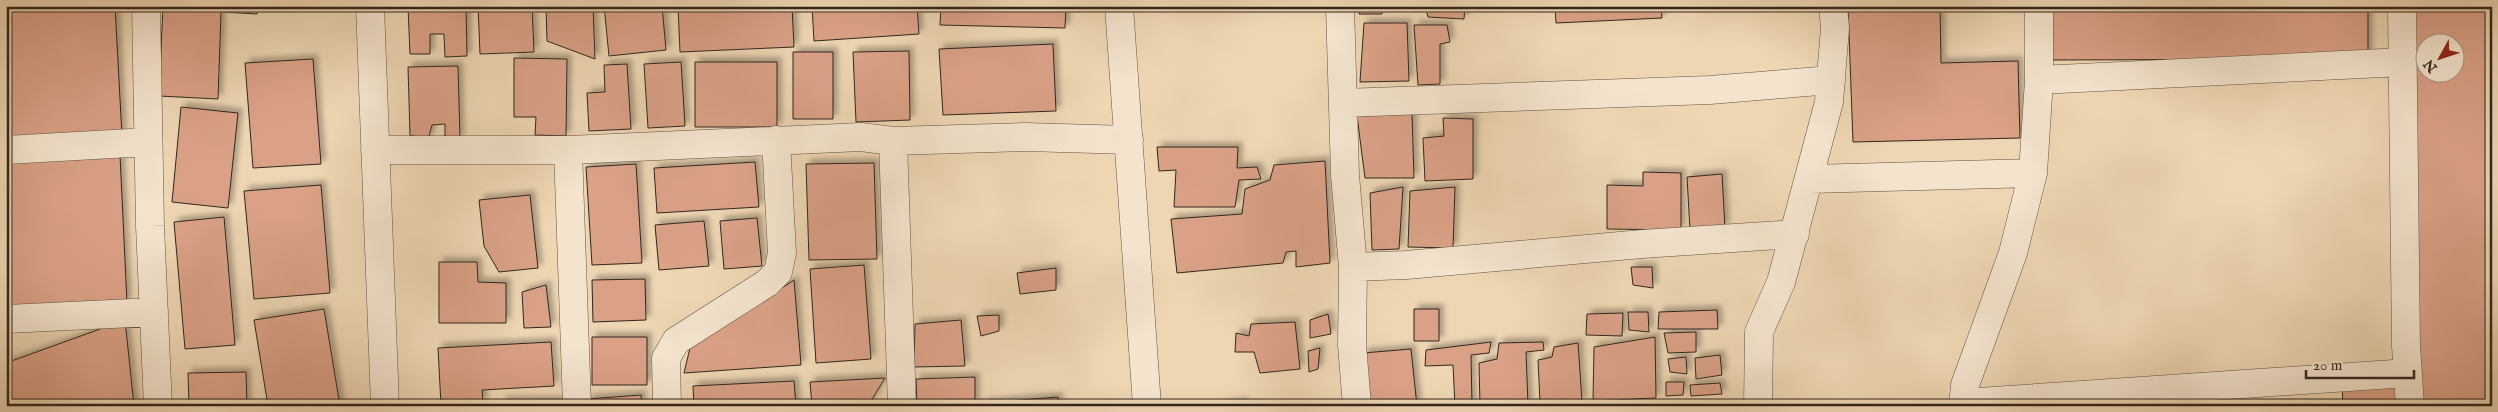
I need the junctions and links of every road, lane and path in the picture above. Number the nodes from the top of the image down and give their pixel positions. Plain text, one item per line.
1 (146, 6) edge
2 (370, 6) edge
3 (1119, 6) edge
4 (1340, 6) edge
5 (1833, 6) edge
6 (2039, 6) edge
7 (2402, 6) edge
8 (2403, 62) junction
9 (1832, 80) junction
10 (2039, 80) junction
11 (1343, 103) junction
12 (776, 140) junction
13 (1129, 140) junction
14 (892, 141) junction
15 (148, 142) junction
16 (6, 150) edge
17 (376, 150) junction
18 (568, 150) junction
19 (2033, 174) junction
20 (1810, 179) junction
21 (1795, 234) junction
22 (1353, 267) junction
23 (154, 312) junction
24 (6, 319) edge
25 (2408, 373) junction
26 (1963, 404) edge
27 (158, 406) edge
28 (385, 406) edge
29 (577, 406) edge
30 (667, 406) edge
31 (902, 406) edge
32 (1147, 406) edge
33 (1357, 406) edge
34 (1758, 406) edge
35 (2410, 406) edge

1 - 15 street
2 - 17 street
3 - 13 street
4 - 11 street
5 - 9 street
6 - 10 street
7 - 8 street
8 - 10 street
8 - 25 street
9 - 11 street
9 - 20 street
10 - 19 street
11 - 22 street
12 - 14 street
12 - 18 street
12 - 30 street
13 - 14 street
13 - 32 street
14 - 31 street
15 - 16 street
15 - 23 street
17 - 18 street
17 - 28 street
18 - 29 street
19 - 20 street
19 - 26 street
20 - 21 street
21 - 22 street
21 - 34 street
22 - 33 street
23 - 24 street
23 - 27 street
25 - 26 street
25 - 35 street

